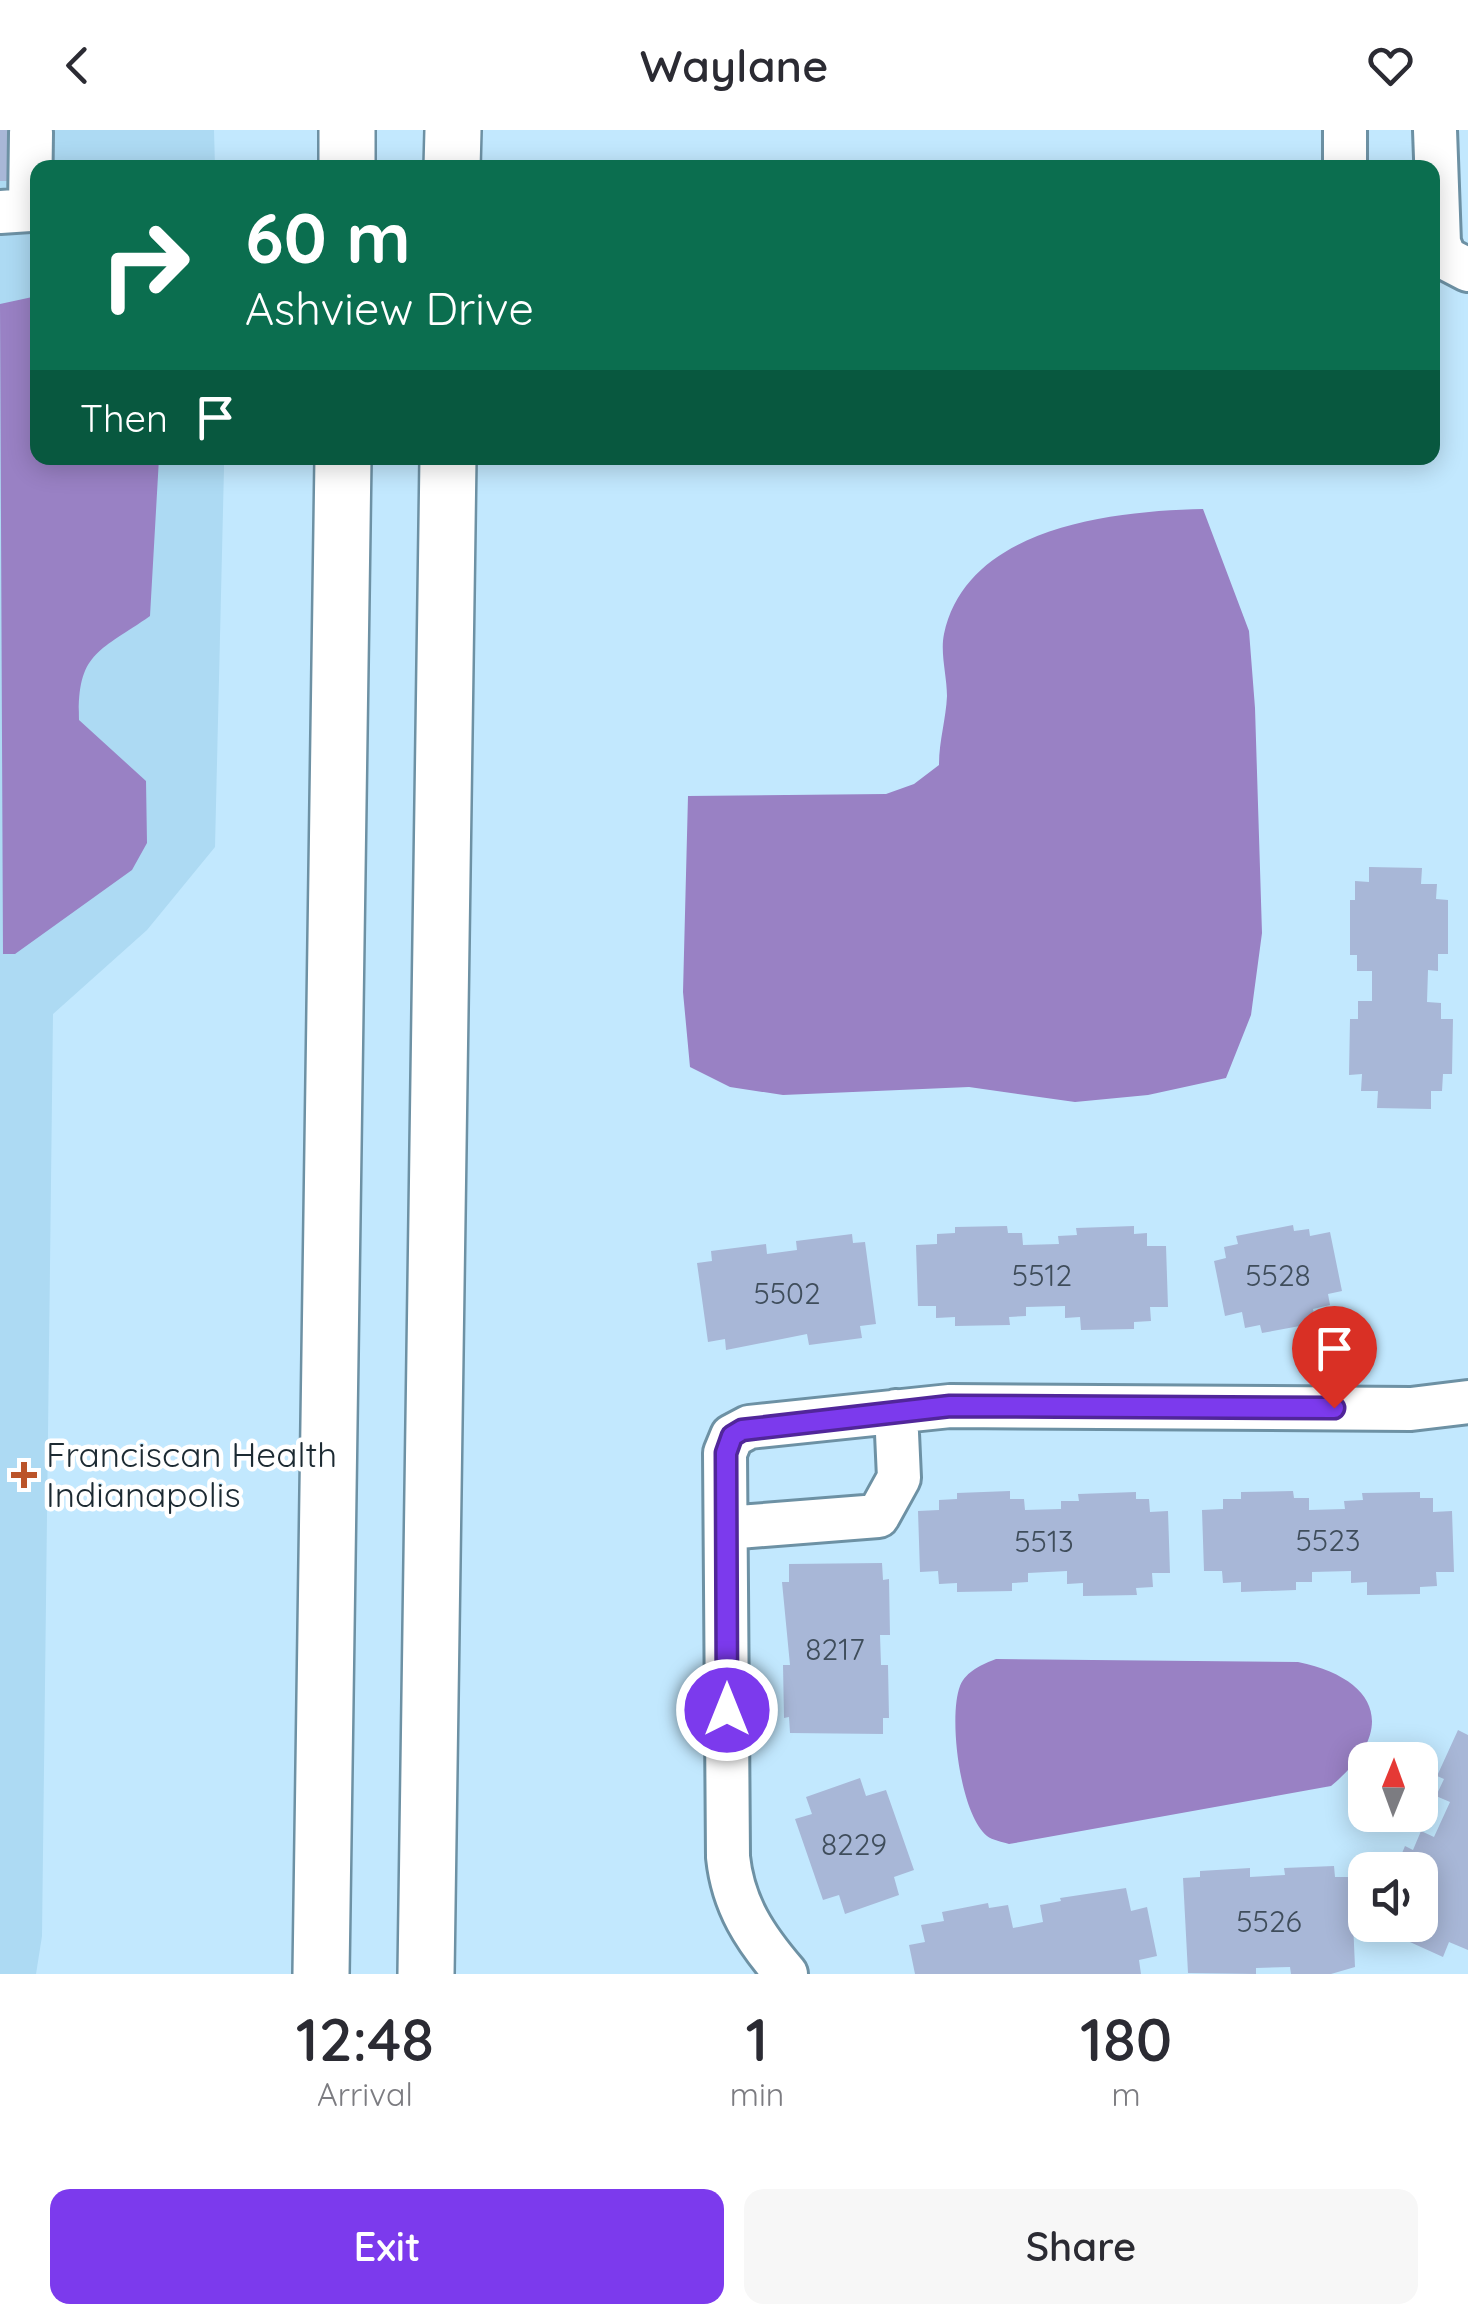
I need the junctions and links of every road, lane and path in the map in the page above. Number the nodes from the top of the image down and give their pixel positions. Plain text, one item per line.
1 (348, 130) edge
2 (452, 130) edge
3 (1345, 130) edge
4 (1436, 130) edge
5 (31, 133) dead end
6 (31, 160) edge
7 (347, 160) edge
8 (452, 160) edge
9 (1345, 160) edge
10 (1439, 160) edge
11 (1440, 174) edge
12 (30, 210) edge
13 (0, 212) edge
14 (1447, 252) edge
15 (343, 465) edge
16 (448, 465) edge
17 (1468, 1402) edge
18 (896, 1411) junction
19 (726, 1528) junction
20 (321, 1974) edge
21 (426, 1974) edge
22 (786, 1974) edge

1 - 7 highway
2 - 8 highway
3 - 9 street
4 - 10 street
5 - 6 street
11 - 14 street
12 - 13 street
15 - 20 highway
16 - 21 highway
17 - 18 street
18 - 19 street
18 - 19 street
19 - 22 street

